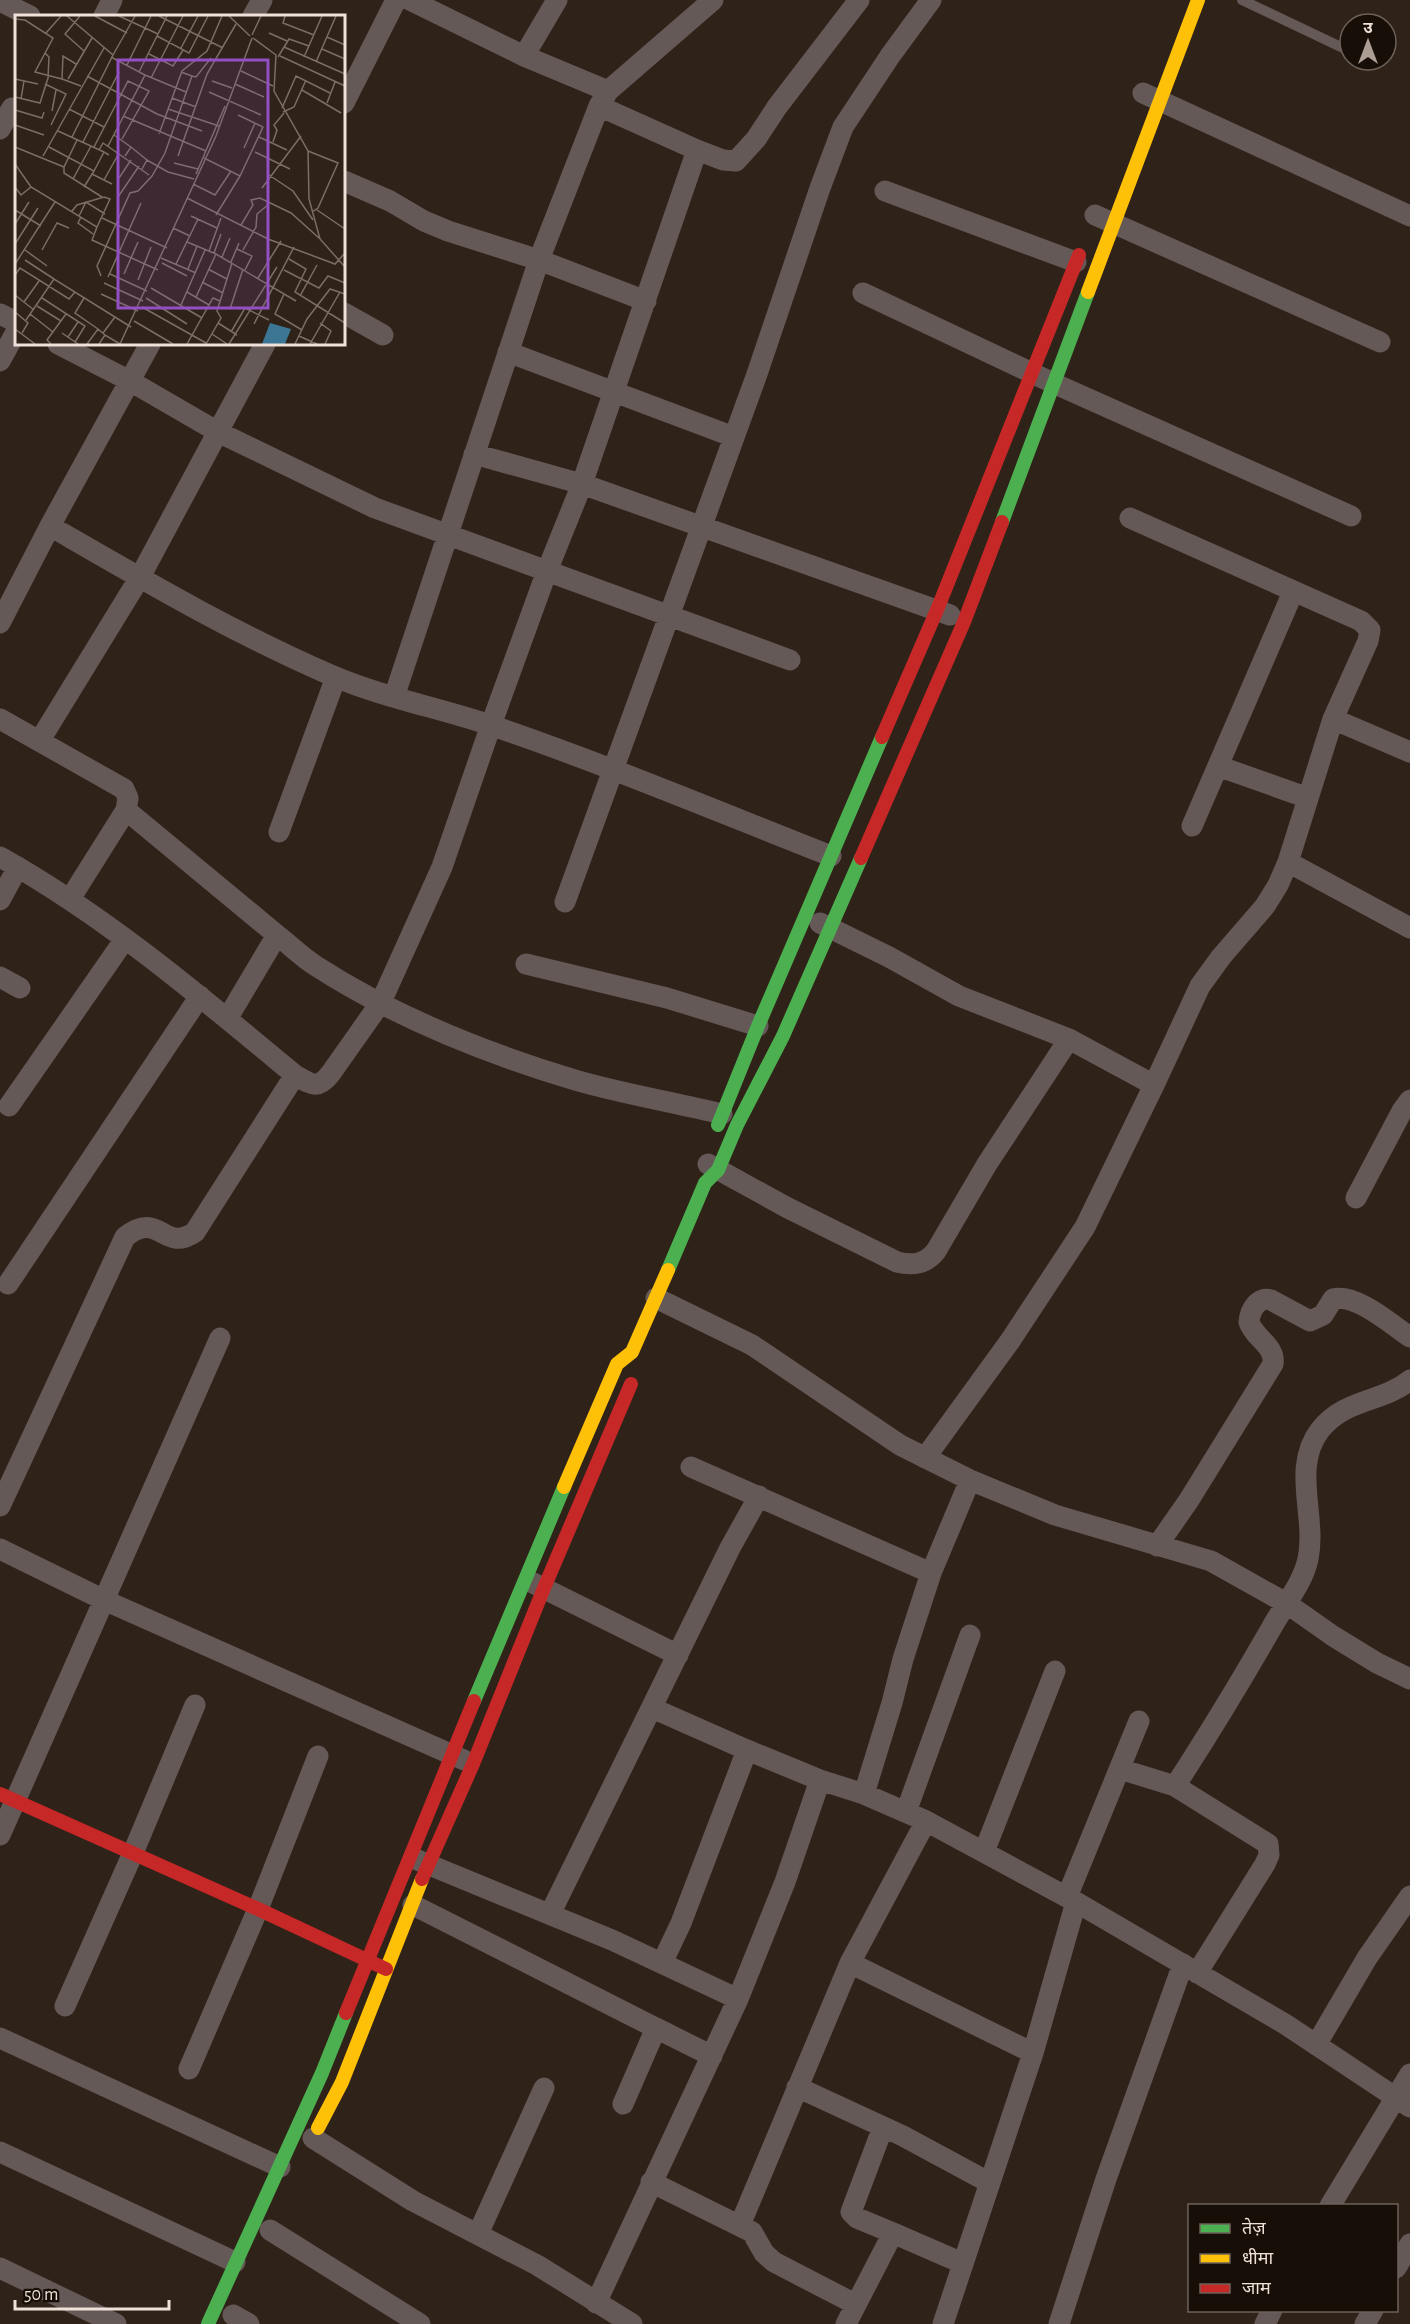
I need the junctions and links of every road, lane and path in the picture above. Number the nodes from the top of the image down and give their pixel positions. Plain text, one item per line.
1 (112, 0) edge
2 (262, 0) edge
3 (396, 0) edge
4 (410, 0) edge
5 (558, 0) edge
6 (713, 0) edge
7 (859, 0) edge
8 (932, 0) edge
9 (1198, 0) edge
10 (1242, 0) edge
11 (0, 1) edge
12 (28, 15) edge
13 (104, 15) edge
14 (254, 15) edge
15 (1338, 46) edge
16 (524, 56) junction
17 (1147, 94) junction
18 (603, 98) junction
19 (345, 101) edge
20 (12, 108) dead end
21 (0, 129) edge
22 (697, 150) junction
23 (345, 181) edge
24 (885, 191) dead end
25 (1410, 216) edge
26 (1099, 217) junction
27 (1080, 253) joint
28 (539, 261) junction
29 (862, 294) dead end
30 (646, 301) junction
31 (0, 314) edge
32 (345, 314) edge
33 (15, 322) edge
34 (15, 334) edge
35 (383, 335) dead end
36 (1380, 342) dead end
37 (60, 345) edge
38 (149, 345) edge
39 (264, 345) edge
40 (508, 352) junction
41 (0, 361) edge
42 (1032, 373) junction
43 (130, 381) junction
44 (1053, 383) junction
45 (615, 390) junction
46 (1010, 431) junction
47 (218, 432) junction
48 (734, 437) junction
49 (1031, 442) junction
50 (474, 454) junction
51 (582, 484) junction
52 (1351, 516) dead end
53 (1130, 518) dead end
54 (50, 526) junction
55 (701, 528) junction
56 (447, 534) junction
57 (547, 571) junction
58 (140, 577) junction
59 (1293, 592) junction
60 (937, 610) junction
61 (669, 616) junction
62 (964, 622) junction
63 (0, 623) edge
64 (790, 660) dead end
65 (336, 677) junction
66 (394, 697) junction
67 (0, 719) edge
68 (1333, 719) junction
69 (491, 725) junction
70 (40, 740) junction
71 (1410, 752) edge
72 (1218, 766) junction
73 (612, 769) junction
74 (1308, 798) junction
75 (126, 810) junction
76 (1192, 826) dead end
77 (279, 832) dead end
78 (831, 856) junction
79 (9, 862) edge
80 (1288, 862) junction
81 (70, 899) junction
82 (0, 900) edge
83 (565, 902) dead end
84 (805, 917) junction
85 (830, 928) junction
86 (1410, 928) edge
87 (277, 934) junction
88 (125, 939) junction
89 (526, 964) dead end
90 (0, 977) edge
91 (20, 988) dead end
92 (200, 996) junction
93 (381, 1002) junction
94 (227, 1019) junction
95 (758, 1026) junction
96 (1069, 1039) junction
97 (295, 1076) junction
98 (1154, 1085) junction
99 (1410, 1100) edge
100 (9, 1106) dead end
101 (722, 1114) junction
102 (710, 1162) junction
103 (1356, 1198) dead end
104 (8, 1284) dead end
105 (656, 1298) junction
106 (1410, 1337) edge
107 (220, 1338) dead end
108 (634, 1363) junction
109 (1410, 1380) edge
110 (925, 1458) junction
111 (691, 1467) dead end
112 (970, 1480) junction
113 (759, 1496) junction
114 (0, 1506) edge
115 (1157, 1546) junction
116 (0, 1549) edge
117 (931, 1574) junction
118 (524, 1579) junction
119 (544, 1588) junction
120 (104, 1600) junction
121 (1286, 1603) junction
122 (970, 1635) dead end
123 (678, 1655) junction
124 (1055, 1671) dead end
125 (1410, 1679) edge
126 (195, 1705) dead end
127 (652, 1708) junction
128 (1139, 1721) dead end
129 (747, 1750) junction
130 (451, 1754) junction
131 (318, 1756) dead end
132 (473, 1764) junction
133 (1120, 1769) junction
134 (820, 1780) junction
135 (1175, 1786) junction
136 (864, 1794) junction
137 (8, 1797) edge
138 (906, 1812) junction
139 (926, 1821) junction
140 (0, 1835) edge
141 (984, 1852) junction
142 (133, 1853) junction
143 (419, 1861) junction
144 (1410, 1896) edge
145 (1071, 1899) junction
146 (413, 1905) junction
147 (258, 1909) junction
148 (550, 1914) junction
149 (369, 1961) junction
150 (662, 1963) junction
151 (850, 1963) junction
152 (1190, 1969) junction
153 (388, 1970) junction
154 (738, 1998) junction
155 (65, 2006) dead end
156 (656, 2028) junction
157 (0, 2038) edge
158 (1316, 2045) junction
159 (1034, 2053) junction
160 (711, 2056) junction
161 (189, 2069) dead end
162 (1410, 2074) edge
163 (797, 2087) junction
164 (544, 2088) dead end
165 (1403, 2102) edge
166 (623, 2104) dead end
167 (883, 2127) junction
168 (311, 2142) joint
169 (0, 2152) edge
170 (280, 2167) junction
171 (651, 2182) junction
172 (990, 2183) junction
173 (1331, 2204) edge
174 (740, 2225) junction
175 (270, 2230) dead end
176 (893, 2233) junction
177 (478, 2234) junction
178 (1410, 2244) edge
179 (235, 2262) junction
180 (962, 2263) junction
181 (1398, 2265) edge
182 (0, 2268) edge
183 (596, 2303) junction
184 (855, 2304) junction
185 (116, 2324) edge
186 (208, 2324) edge
187 (420, 2324) edge
188 (632, 2324) edge
189 (846, 2324) edge
190 (943, 2324) edge
191 (1059, 2324) edge

1 - 13 street
2 - 14 street
3 - 19 street
4 - 16 street
5 - 16 street
6 - 18 street
7 - 22 street
8 - 48 street
9 - 17 street
10 - 15 lane
11 - 12 street
16 - 18 street
17 - 25 street
17 - 26 street
18 - 22 street
18 - 28 street
20 - 21 street
22 - 30 street
23 - 28 street
24 - 27 street
26 - 36 street
26 - 44 street
27 - 42 street
28 - 30 street
28 - 40 street
29 - 42 street
30 - 45 street
31 - 33 street
32 - 35 street
34 - 41 street
37 - 43 street
38 - 43 street
39 - 47 street
40 - 45 street
40 - 50 street
42 - 44 street
42 - 46 street
43 - 47 street
43 - 54 street
44 - 49 street
44 - 52 street
45 - 48 street
45 - 51 street
46 - 49 street
46 - 60 street
47 - 56 street
47 - 58 street
48 - 55 street
49 - 62 street
50 - 51 street
50 - 56 street
51 - 55 street
51 - 57 street
53 - 59 street
54 - 58 street
54 - 63 street
55 - 60 street
55 - 61 street
56 - 57 street
56 - 66 street
57 - 61 street
57 - 69 street
58 - 65 street
58 - 70 street
59 - 68 street
59 - 72 street
60 - 62 street
60 - 78 street
61 - 64 street
61 - 73 street
62 - 85 street
65 - 66 street
65 - 77 street
66 - 69 street
67 - 70 street
68 - 71 street
68 - 74 street
69 - 73 street
69 - 93 street
70 - 75 street
72 - 74 street
72 - 76 street
73 - 78 street
73 - 83 street
74 - 80 street
75 - 81 street
75 - 87 street
78 - 84 street
79 - 81 street
79 - 82 street
80 - 86 street
80 - 98 street
81 - 88 street
84 - 85 street
84 - 95 street
85 - 96 street
85 - 102 street
87 - 93 street
87 - 94 street
88 - 92 street
88 - 100 street
89 - 95 street
90 - 91 street
92 - 94 street
92 - 104 street
93 - 97 street
93 - 101 street
94 - 97 street
95 - 101 street
96 - 98 street
96 - 102 street
97 - 114 street
98 - 110 street
99 - 103 street
101 - 102 street
102 - 105 street
105 - 108 street
105 - 110 street
106 - 115 street
107 - 120 street
108 - 118 street
108 - 119 street
109 - 121 street
110 - 112 street
111 - 113 street
112 - 115 street
112 - 117 street
113 - 117 street
113 - 123 street
115 - 121 street
116 - 120 street
117 - 136 street
118 - 119 street
118 - 130 street
119 - 123 street
119 - 132 street
120 - 130 street
120 - 137 street
121 - 125 street
121 - 135 street
122 - 138 street
123 - 127 street
124 - 141 street
126 - 142 street
127 - 129 street
127 - 148 street
128 - 133 street
129 - 134 street
129 - 150 street
130 - 132 street
130 - 143 street
131 - 147 street
132 - 143 street
133 - 135 street
133 - 145 street
134 - 136 street
134 - 154 street
135 - 152 street
136 - 138 street
137 - 140 street
137 - 142 street
138 - 139 street
139 - 141 street
139 - 151 street
141 - 145 street
142 - 147 street
142 - 155 street
143 - 146 street
143 - 148 street
143 - 149 street
144 - 158 street
145 - 152 street
145 - 159 street
146 - 153 street
146 - 156 street
147 - 149 street
147 - 161 street
148 - 150 street
149 - 153 street
149 - 170 street
150 - 154 street
151 - 159 street
151 - 163 street
152 - 158 street
152 - 191 street
153 - 168 street
154 - 160 street
156 - 160 street
156 - 166 street
157 - 170 street
158 - 165 street
159 - 172 street
160 - 171 street
162 - 165 street
163 - 167 street
163 - 174 street
164 - 177 street
165 - 173 street
167 - 172 street
167 - 176 street
168 - 177 street
169 - 179 street
170 - 179 street
171 - 174 street
171 - 183 street
172 - 180 street
174 - 184 street
175 - 187 street
176 - 180 street
176 - 184 street
177 - 183 street
178 - 181 street
179 - 186 street
180 - 190 street
182 - 185 street
183 - 188 street
184 - 189 street

